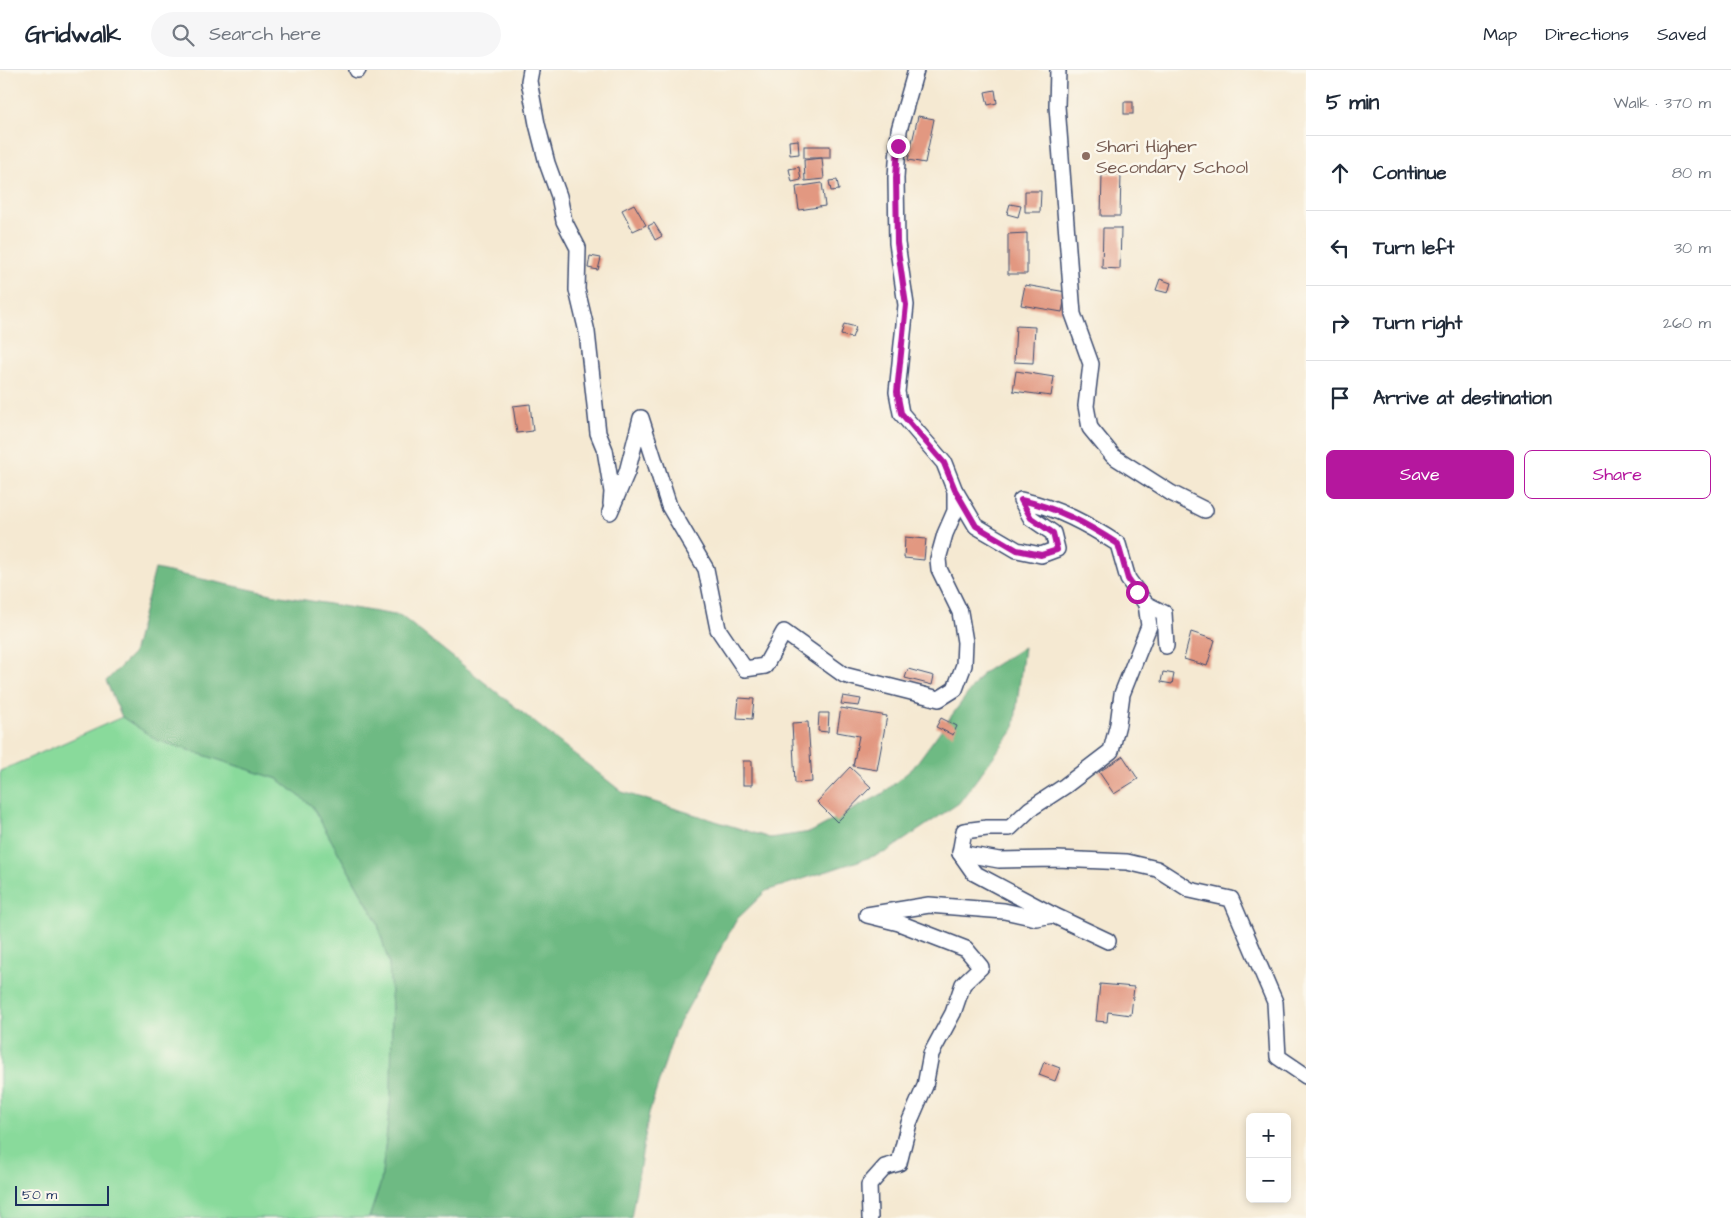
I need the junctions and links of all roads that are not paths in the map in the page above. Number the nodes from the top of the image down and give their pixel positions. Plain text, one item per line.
1 (531, 70) edge
2 (916, 70) edge
3 (1058, 70) edge
4 (955, 490) junction
5 (1205, 510) dead end
6 (1146, 604) junction
7 (1166, 646) dead end
8 (960, 853) junction
9 (1053, 914) junction
10 (1108, 941) dead end
11 (1306, 1076) edge
12 (870, 1218) edge

1 - 4 street
2 - 4 street
3 - 5 street
4 - 6 street
6 - 7 street
6 - 8 street
8 - 9 street
8 - 11 street
9 - 10 street
9 - 12 street

